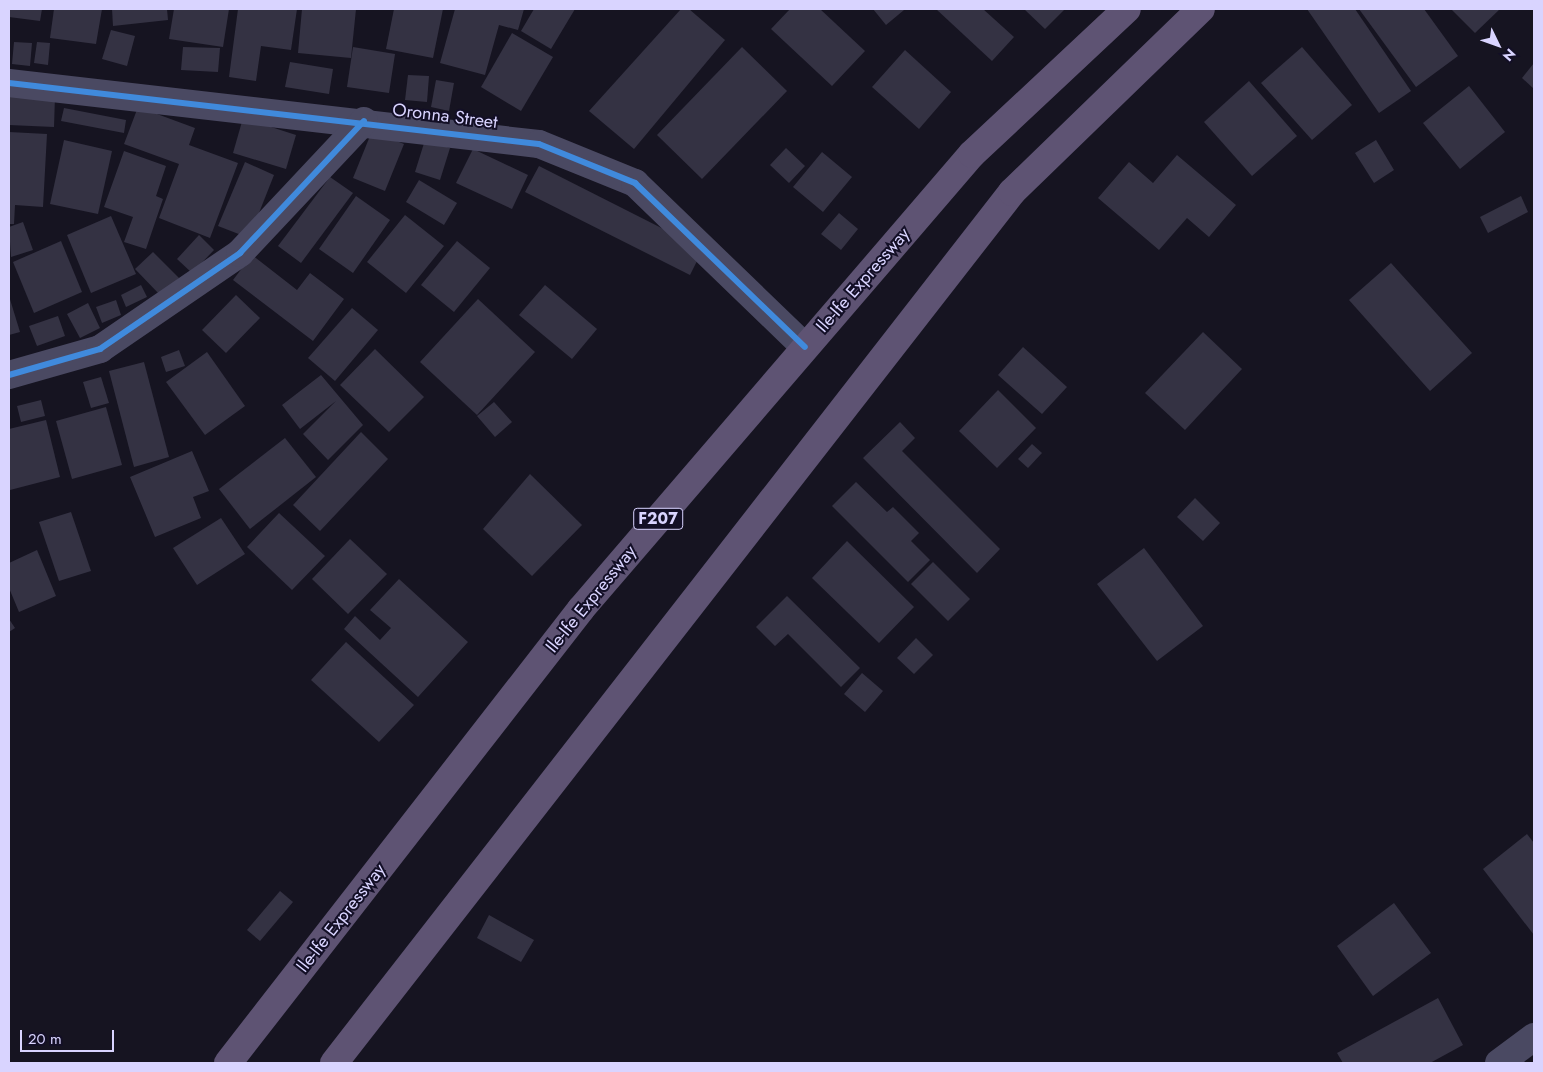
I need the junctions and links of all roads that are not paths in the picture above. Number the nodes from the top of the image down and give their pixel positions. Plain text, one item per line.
1 (1127, 9) edge
2 (1201, 9) edge
3 (9, 83) edge
4 (364, 121) junction
5 (806, 346) junction
6 (9, 375) edge
7 (1534, 1037) edge
8 (228, 1063) edge
9 (334, 1063) edge
10 (1499, 1063) edge

1 - 5 main road, Ile-Ife Expressway / F207
2 - 9 main road
3 - 4 street, Oronna Street
4 - 5 street, Oronna Street
4 - 6 street
5 - 8 main road, Ile-Ife Expressway / F207
7 - 10 street

